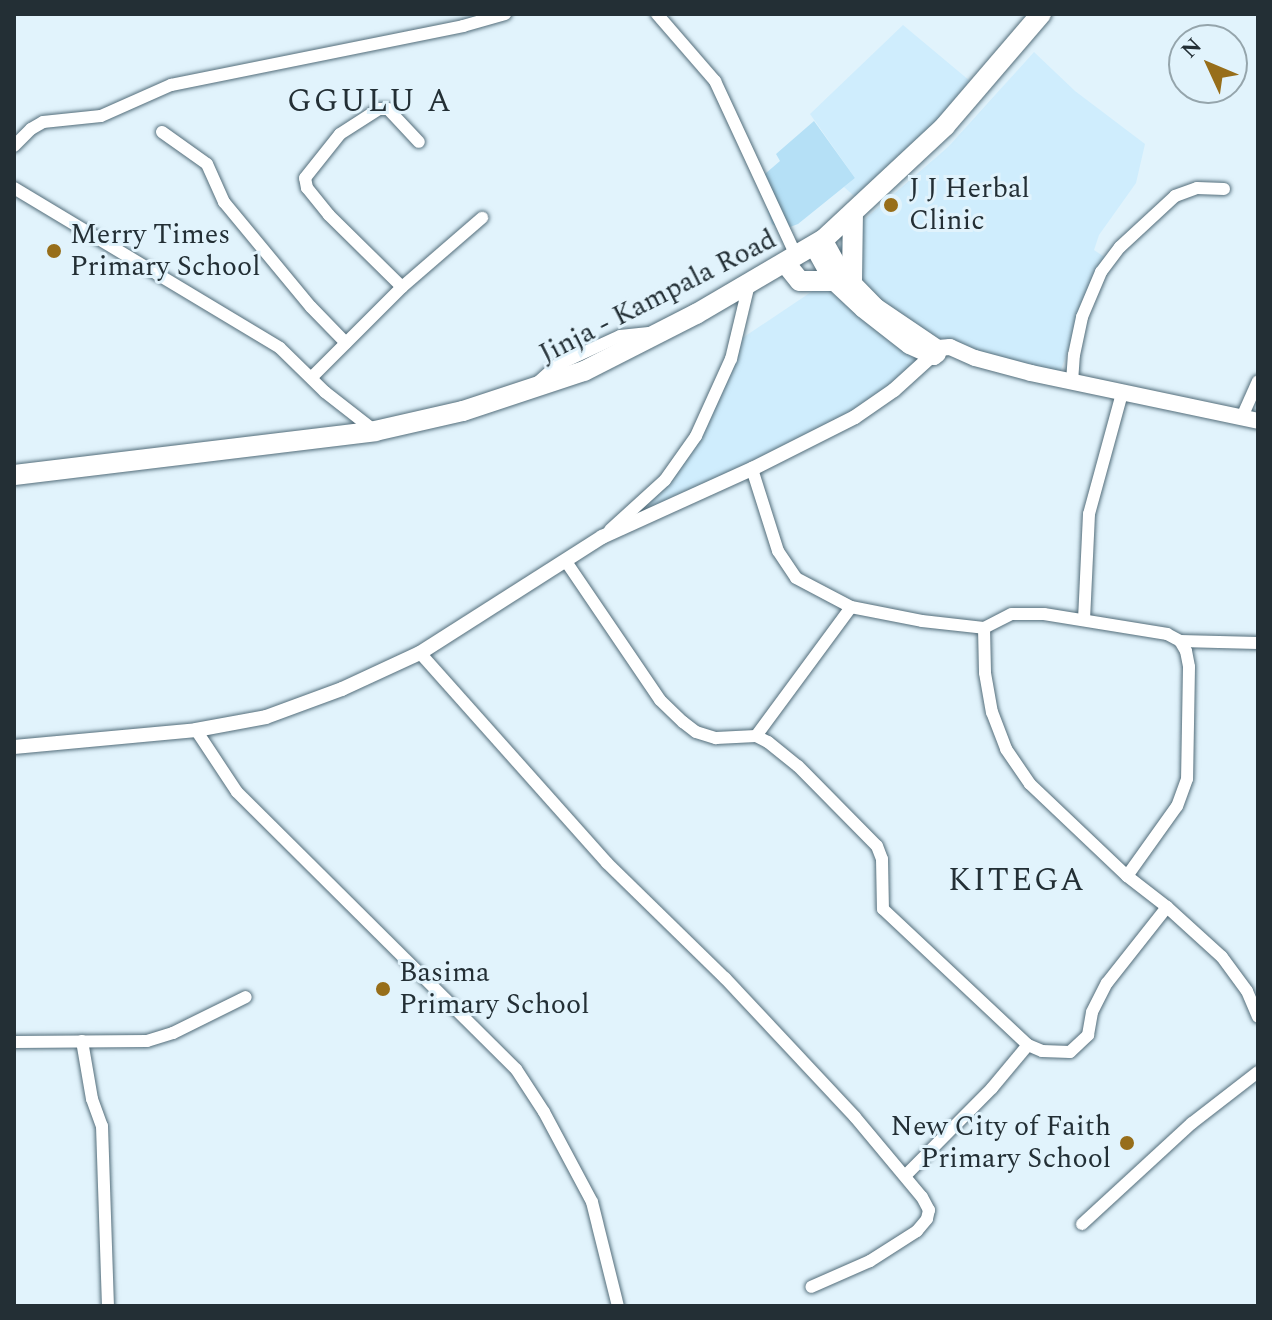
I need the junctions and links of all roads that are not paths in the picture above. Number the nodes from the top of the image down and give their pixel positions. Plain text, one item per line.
1 (505, 14) edge
2 (657, 14) edge
3 (1041, 14) edge
4 (162, 132) dead end
5 (419, 142) dead end
6 (14, 146) edge
7 (14, 188) edge
8 (1224, 189) dead end
9 (853, 213) junction
10 (482, 218) dead end
11 (805, 252) junction
12 (842, 281) junction
13 (749, 284) junction
14 (402, 287) junction
15 (346, 343) junction
16 (941, 351) junction
17 (312, 377) junction
18 (1258, 381) edge
19 (1072, 382) junction
20 (1122, 393) junction
21 (1250, 419) edge
22 (375, 431) junction
23 (752, 469) junction
24 (14, 475) edge
25 (602, 537) junction
26 (565, 560) junction
27 (851, 607) junction
28 (1084, 620) junction
29 (984, 628) junction
30 (1180, 641) junction
31 (1258, 643) edge
32 (420, 653) junction
33 (196, 730) junction
34 (756, 736) junction
35 (14, 747) edge
36 (1127, 876) junction
37 (1167, 907) junction
38 (246, 997) dead end
39 (1258, 1017) edge
40 (82, 1041) junction
41 (14, 1042) edge
42 (1028, 1045) junction
43 (1258, 1072) edge
44 (905, 1176) junction
45 (1082, 1224) dead end
46 (811, 1287) dead end
47 (108, 1306) edge
48 (618, 1306) edge

1 - 6 street
2 - 11 street
3 - 9 highway, Jinja - Kampala Road
4 - 15 street
5 - 14 street
7 - 17 street
8 - 19 street
9 - 11 highway, Jinja - Kampala Road
9 - 12 highway
10 - 14 street
11 - 12 main road
11 - 12 highway
11 - 13 highway, Jinja - Kampala Road
12 - 16 main road
13 - 22 highway, Jinja - Kampala Road
13 - 25 street
14 - 15 street
15 - 17 street
16 - 19 main road
16 - 23 street
17 - 22 street
18 - 21 street
19 - 20 main road
20 - 21 main road
20 - 28 street
22 - 24 highway, Jinja - Kampala Road
23 - 25 street
23 - 27 street
25 - 26 street
26 - 32 street
26 - 34 street
27 - 29 street
27 - 34 street
28 - 29 street
28 - 30 street
29 - 36 street
30 - 31 street
30 - 36 street
32 - 33 street
32 - 44 street
33 - 35 street
33 - 48 street
34 - 42 street
36 - 37 street
37 - 39 street
37 - 42 street
38 - 40 street
40 - 41 street
40 - 47 street
42 - 44 street
43 - 45 street
44 - 46 street

